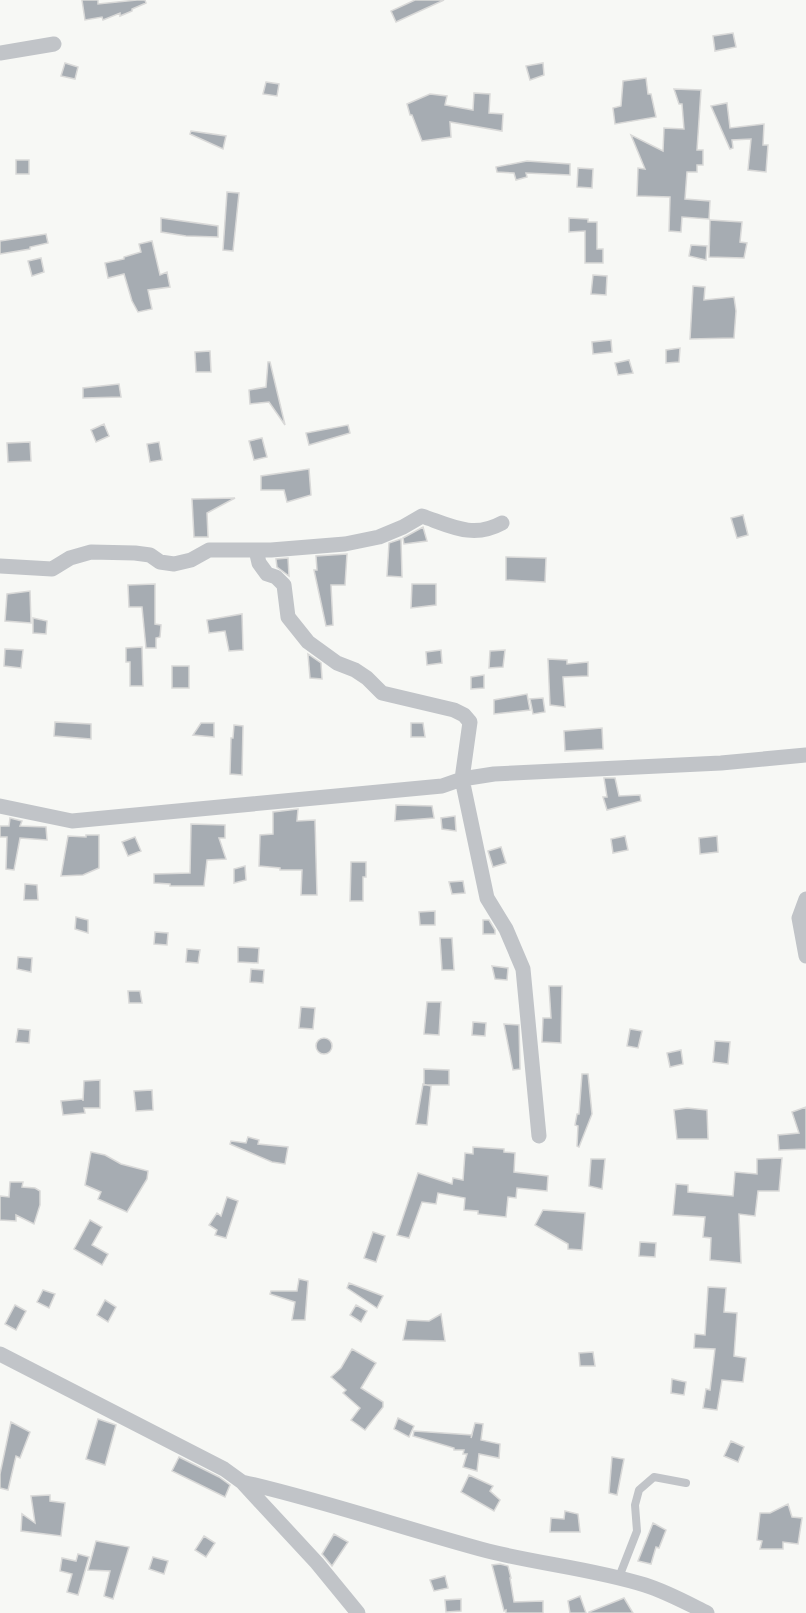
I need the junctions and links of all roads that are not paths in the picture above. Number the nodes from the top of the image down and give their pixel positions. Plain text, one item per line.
1 (54, 44) dead end
2 (0, 53) edge
3 (502, 523) dead end
4 (256, 550) junction
5 (0, 566) edge
6 (806, 755) edge
7 (462, 779) junction
8 (0, 806) edge
9 (806, 899) edge
10 (806, 956) edge
11 (539, 1136) dead end
12 (0, 1354) edge
13 (242, 1482) junction
14 (686, 1484) dead end
15 (615, 1578) junction
16 (358, 1613) edge
17 (708, 1613) edge

1 - 2 street
3 - 4 street
4 - 5 street
4 - 7 street
6 - 7 street
7 - 8 street
7 - 11 street
9 - 10 street
12 - 13 street
13 - 15 street
13 - 16 street
14 - 15 lane
15 - 17 street

